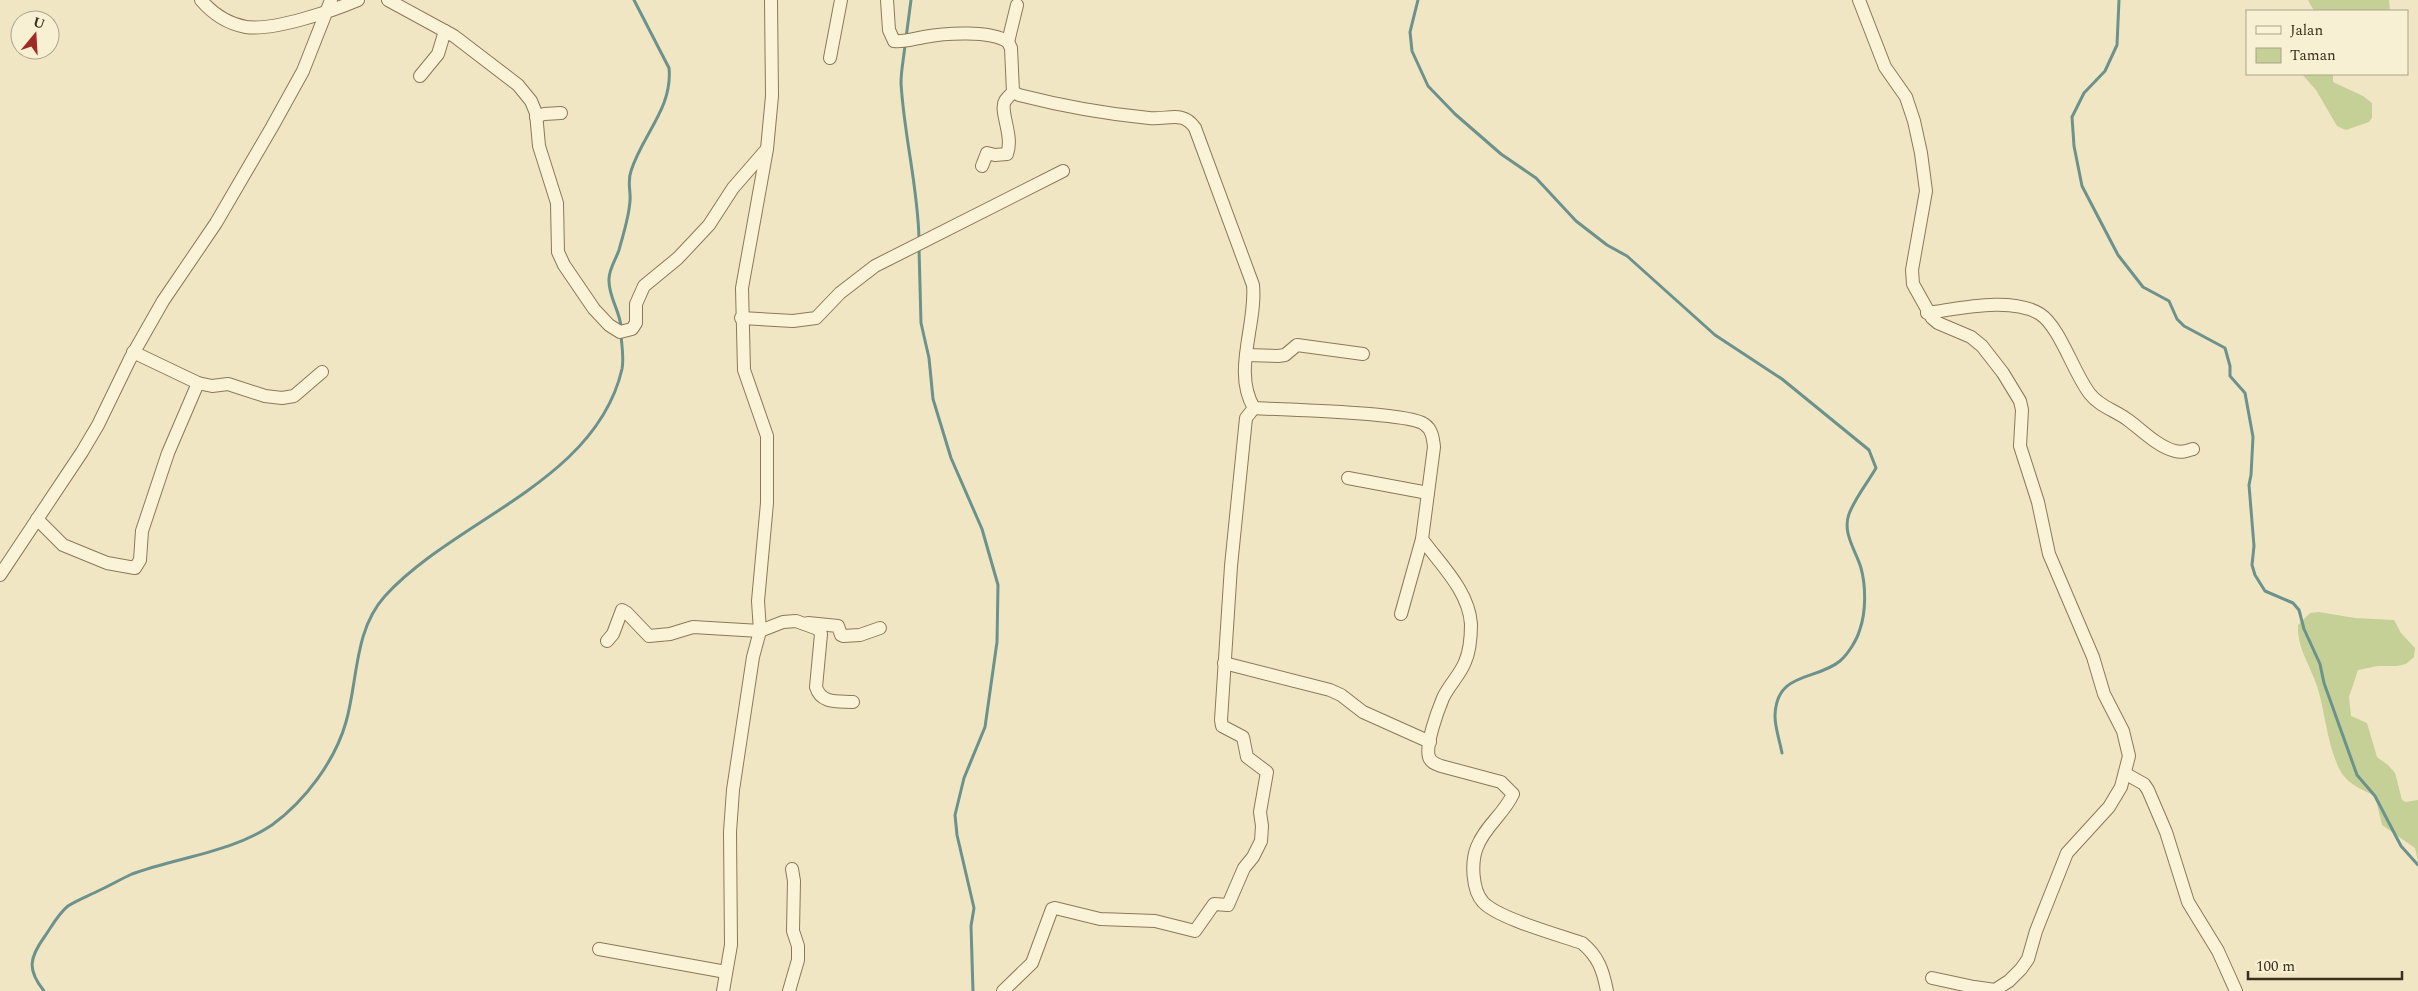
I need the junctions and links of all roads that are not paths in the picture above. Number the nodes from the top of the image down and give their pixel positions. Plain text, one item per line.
1 (201, 0) edge
2 (358, 0) edge
3 (388, 0) edge
4 (771, 0) edge
5 (841, 0) edge
6 (887, 0) edge
7 (1859, 0) edge
8 (1017, 5) dead end
9 (328, 6) edge
10 (445, 31) junction
11 (1008, 42) junction
12 (830, 58) dead end
13 (420, 76) dead end
14 (1013, 92) junction
15 (561, 113) dead end
16 (536, 117) junction
17 (767, 150) junction
18 (982, 166) dead end
19 (1063, 171) dead end
20 (1927, 313) junction
21 (741, 318) junction
22 (133, 352) junction
23 (1363, 354) dead end
24 (1246, 355) junction
25 (322, 372) dead end
26 (198, 382) junction
27 (1254, 408) junction
28 (2193, 449) dead end
29 (1348, 478) dead end
30 (1428, 493) junction
31 (37, 519) junction
32 (1422, 539) junction
33 (0, 575) edge
34 (1401, 614) dead end
35 (796, 621) junction
36 (880, 628) dead end
37 (760, 631) junction
38 (607, 640) dead end
39 (1224, 663) junction
40 (853, 702) dead end
41 (1430, 742) junction
42 (2126, 774) junction
43 (792, 869) dead end
44 (599, 949) dead end
45 (726, 972) junction
46 (1932, 978) dead end
47 (723, 991) edge
48 (790, 991) edge
49 (1003, 991) edge
50 (1607, 991) edge
51 (2236, 991) edge

1 - 9 street
2 - 9 street
3 - 10 street
4 - 17 street
5 - 12 street
6 - 11 street
7 - 20 street
8 - 11 street
9 - 22 street
10 - 13 street
10 - 16 street
11 - 14 street
14 - 18 street
14 - 24 street
15 - 16 street
16 - 17 street
17 - 21 street
19 - 21 street
20 - 28 street
20 - 42 street
21 - 37 street
22 - 26 street
22 - 31 street
23 - 24 street
24 - 27 street
25 - 26 street
26 - 31 street
27 - 30 street
27 - 39 street
29 - 30 street
30 - 32 street
31 - 33 street
32 - 34 street
32 - 41 street
35 - 36 street
35 - 37 street
35 - 40 street
37 - 38 street
37 - 45 street
39 - 41 street
39 - 49 street
41 - 50 street
42 - 46 street
42 - 51 street
43 - 48 street
44 - 45 street
45 - 47 street

